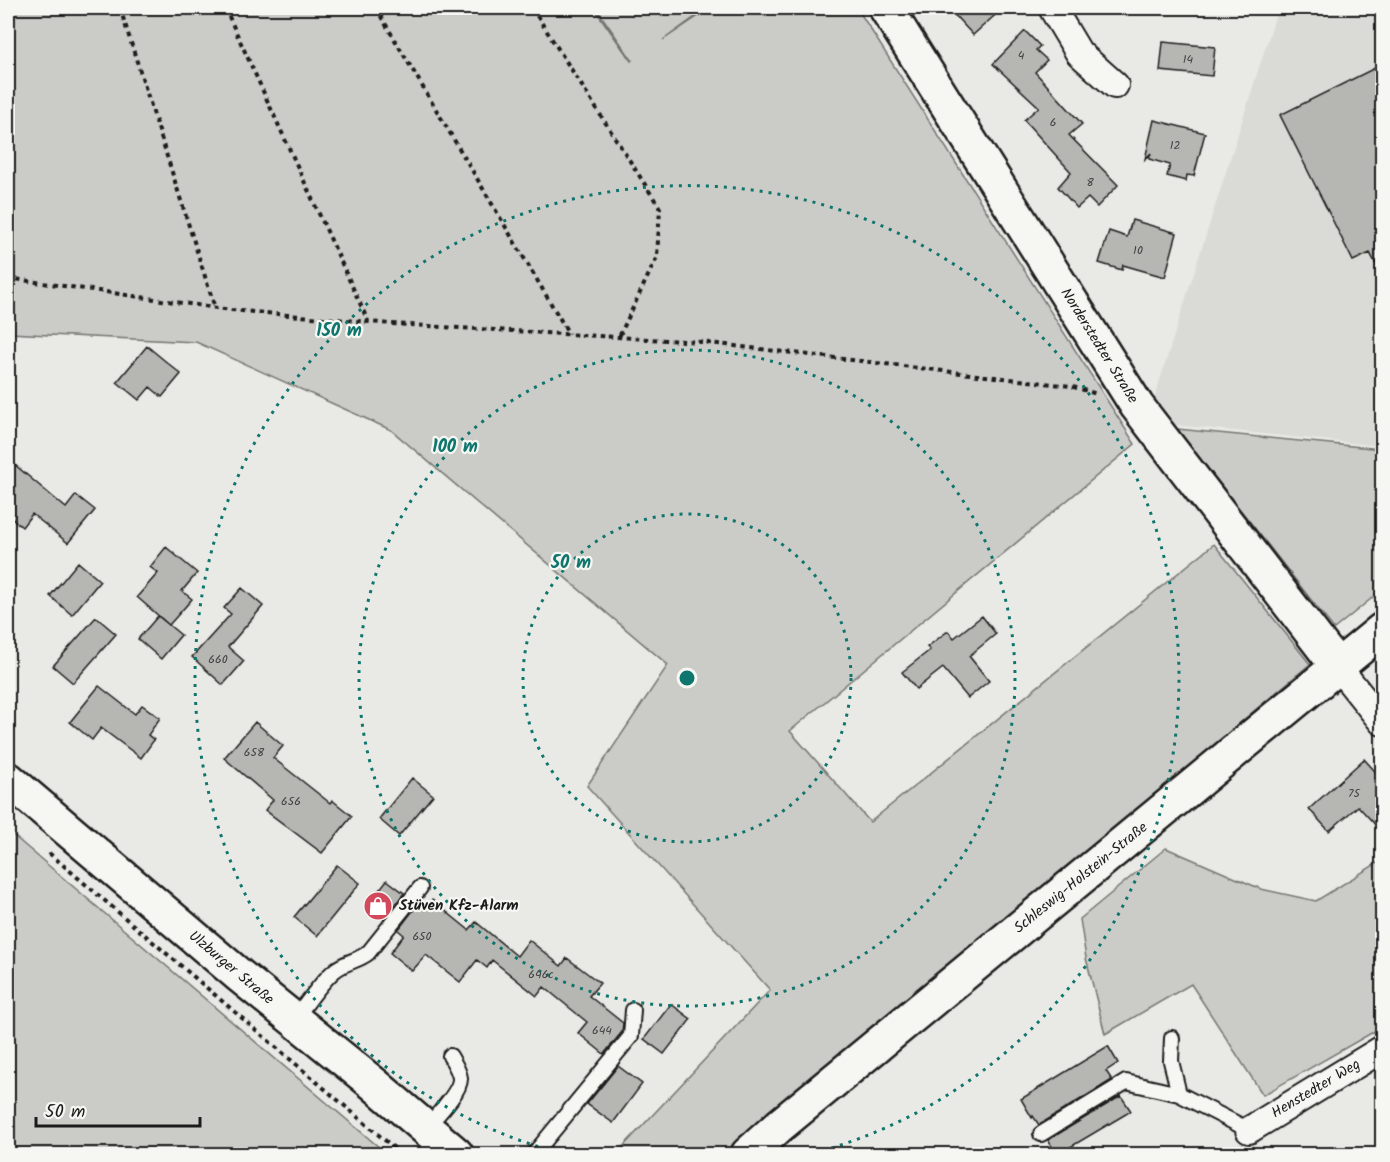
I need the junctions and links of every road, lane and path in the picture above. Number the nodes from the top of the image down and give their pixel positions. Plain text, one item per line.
1 (120, 8) edge
2 (225, 8) edge
3 (376, 8) edge
4 (532, 8) edge
5 (886, 8) edge
6 (1052, 8) edge
7 (1115, 85) dead end
8 (8, 278) edge
9 (215, 308) junction
10 (368, 321) junction
11 (568, 334) junction
12 (619, 337) junction
13 (1137, 406) junction
14 (1383, 630) edge
15 (1338, 667) junction
16 (1383, 722) edge
17 (8, 779) edge
18 (43, 848) dead end
19 (420, 888) dead end
20 (633, 1010) dead end
21 (294, 1020) junction
22 (1172, 1038) dead end
23 (1383, 1049) edge
24 (450, 1056) dead end
25 (1179, 1094) junction
26 (779, 1126) junction
27 (425, 1129) junction
28 (1249, 1130) joint
29 (1041, 1134) dead end
30 (401, 1155) edge
31 (456, 1155) edge
32 (534, 1155) edge
33 (748, 1155) edge
34 (760, 1155) edge

1 - 9 path
2 - 10 path
3 - 11 path
4 - 12 path
5 - 13 main road, Norderstedter Straße
6 - 7 street
8 - 9 path
9 - 10 path
10 - 11 path
11 - 12 path
12 - 13 path
13 - 15 main road, Norderstedter Straße
14 - 15 main road, Schleswig-Holstein-Straße
15 - 16 street
15 - 26 main road, Schleswig-Holstein-Straße
17 - 21 main road, Ulzburger Straße
18 - 30 path
19 - 21 lane
20 - 32 lane
21 - 27 main road, Ulzburger Straße
22 - 25 lane
23 - 28 street, Henstedter Weg
24 - 27 lane
25 - 28 lane
25 - 29 lane
26 - 33 main road, Schleswig-Holstein-Straße
26 - 34 main road, Schleswig-Holstein-Straße
27 - 31 main road, Ulzburger Straße

